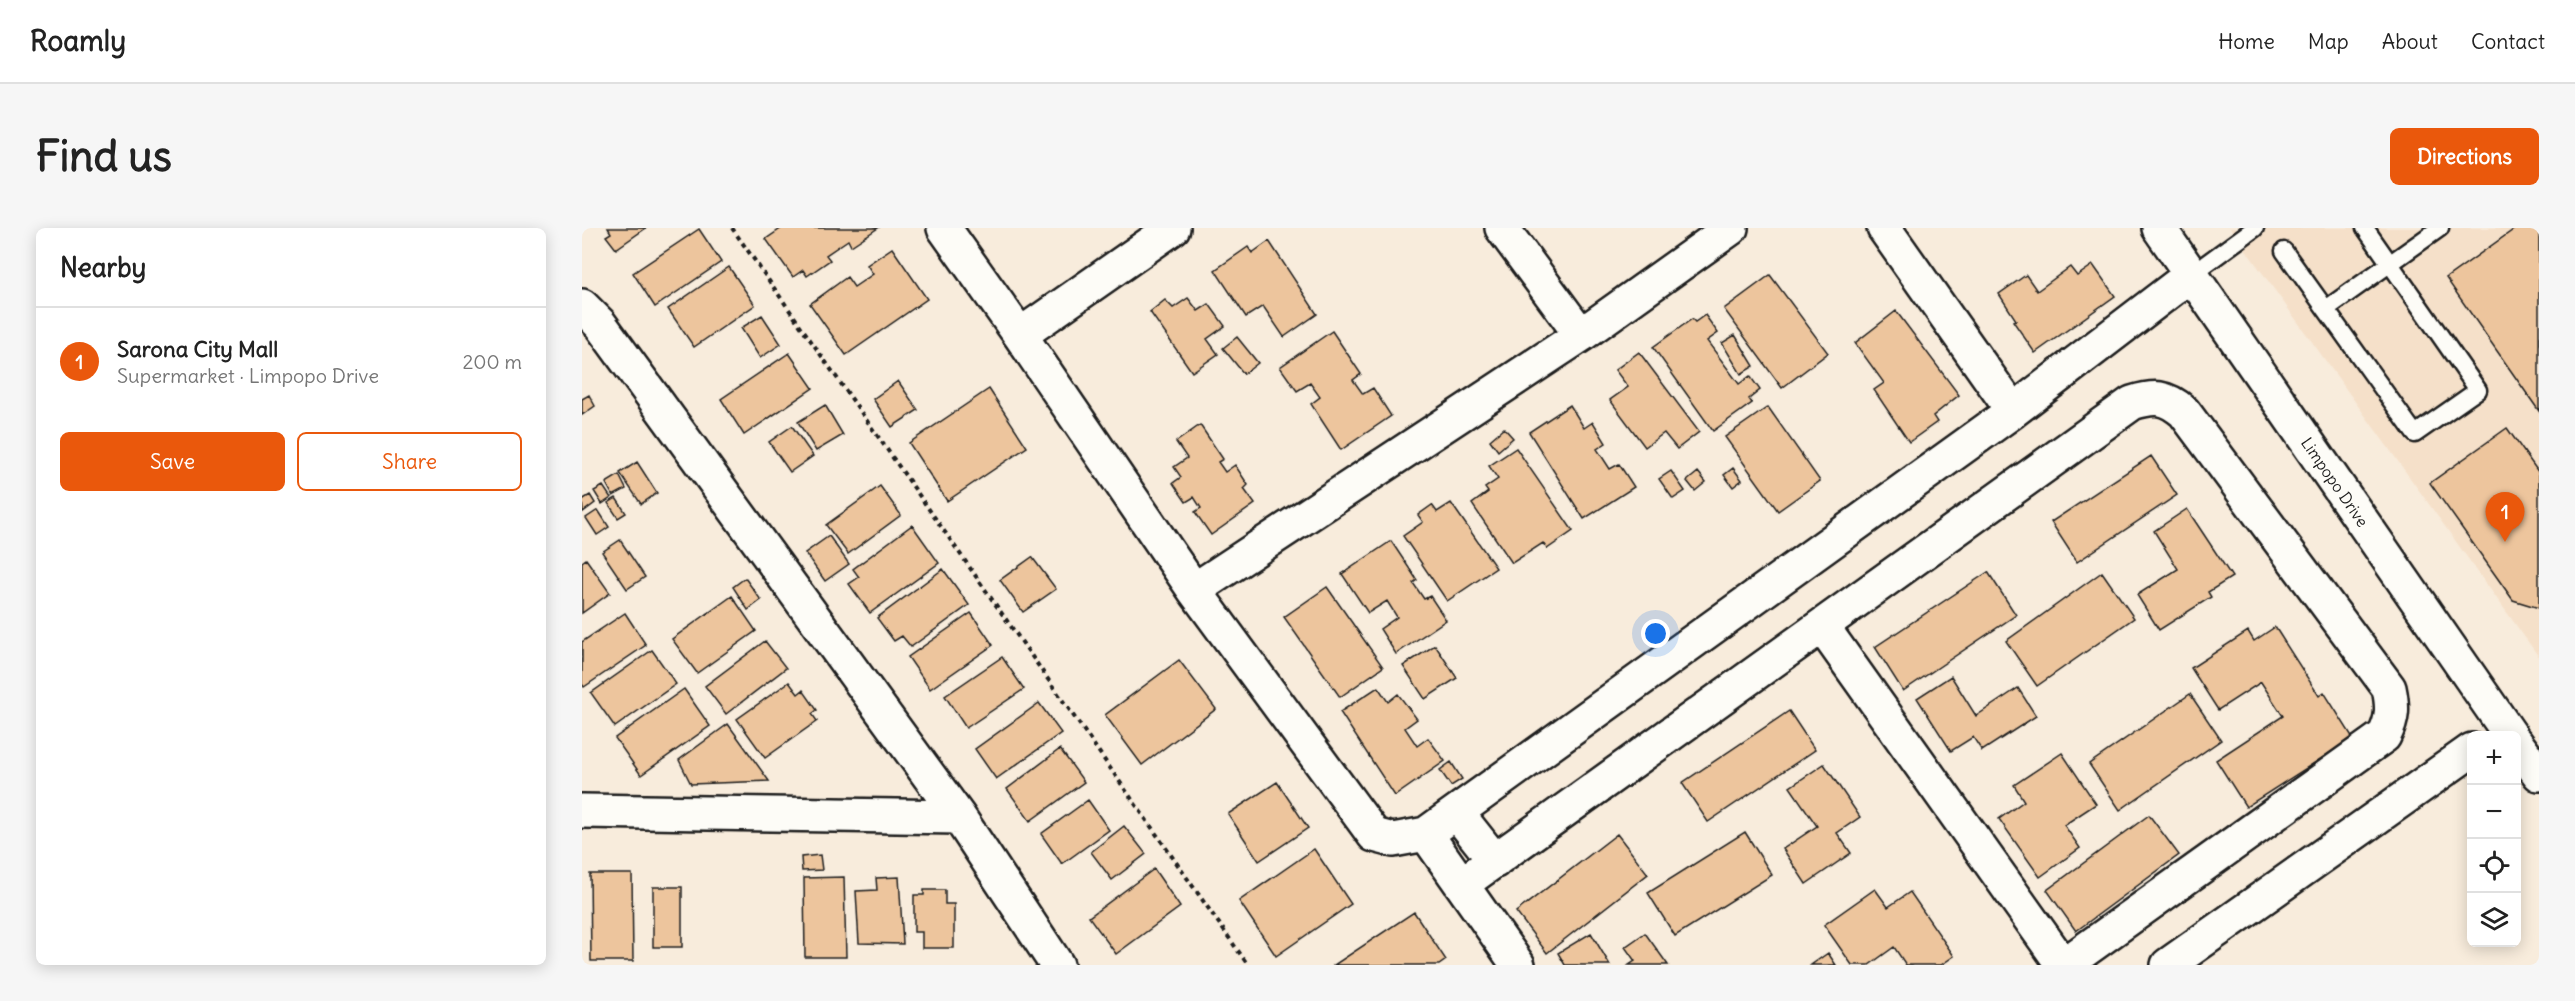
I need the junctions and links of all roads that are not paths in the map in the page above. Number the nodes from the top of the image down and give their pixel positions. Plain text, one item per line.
1 (944, 228) edge
2 (1173, 228) edge
3 (1502, 228) edge
4 (1731, 228) edge
5 (1884, 228) edge
6 (2159, 228) edge
7 (2255, 228) edge
8 (2365, 228) edge
9 (2440, 228) edge
10 (2283, 251) dead end
11 (2390, 264) junction
12 (2192, 274) junction
13 (582, 306) edge
14 (2326, 309) junction
15 (1020, 335) junction
16 (1581, 335) junction
17 (2013, 411) junction
18 (1194, 590) junction
19 (1822, 626) junction
20 (2503, 731) edge
21 (2521, 753) edge
22 (2467, 754) edge
23 (2539, 774) edge
24 (584, 807) edge
25 (1457, 813) junction
26 (959, 817) junction
27 (1426, 834) junction
28 (1495, 861) junction
29 (1462, 884) junction
30 (1057, 965) edge
31 (1518, 965) edge
32 (2063, 965) edge
33 (2168, 965) edge

1 - 15 street
2 - 15 street
3 - 16 street
4 - 16 street
5 - 17 street
6 - 12 street, Limpopo Drive
7 - 12 lane
8 - 11 lane
9 - 11 lane
10 - 14 lane
11 - 14 lane
11 - 14 lane
12 - 17 street
12 - 20 street, Limpopo Drive
13 - 26 street
15 - 18 street
16 - 18 street
17 - 25 street
18 - 27 street
19 - 28 street
19 - 32 street
19 - 32 street
21 - 23 street, Limpopo Drive
22 - 33 street
24 - 26 street
25 - 27 street
25 - 28 street
26 - 30 street
27 - 29 street
28 - 29 street
29 - 31 street

